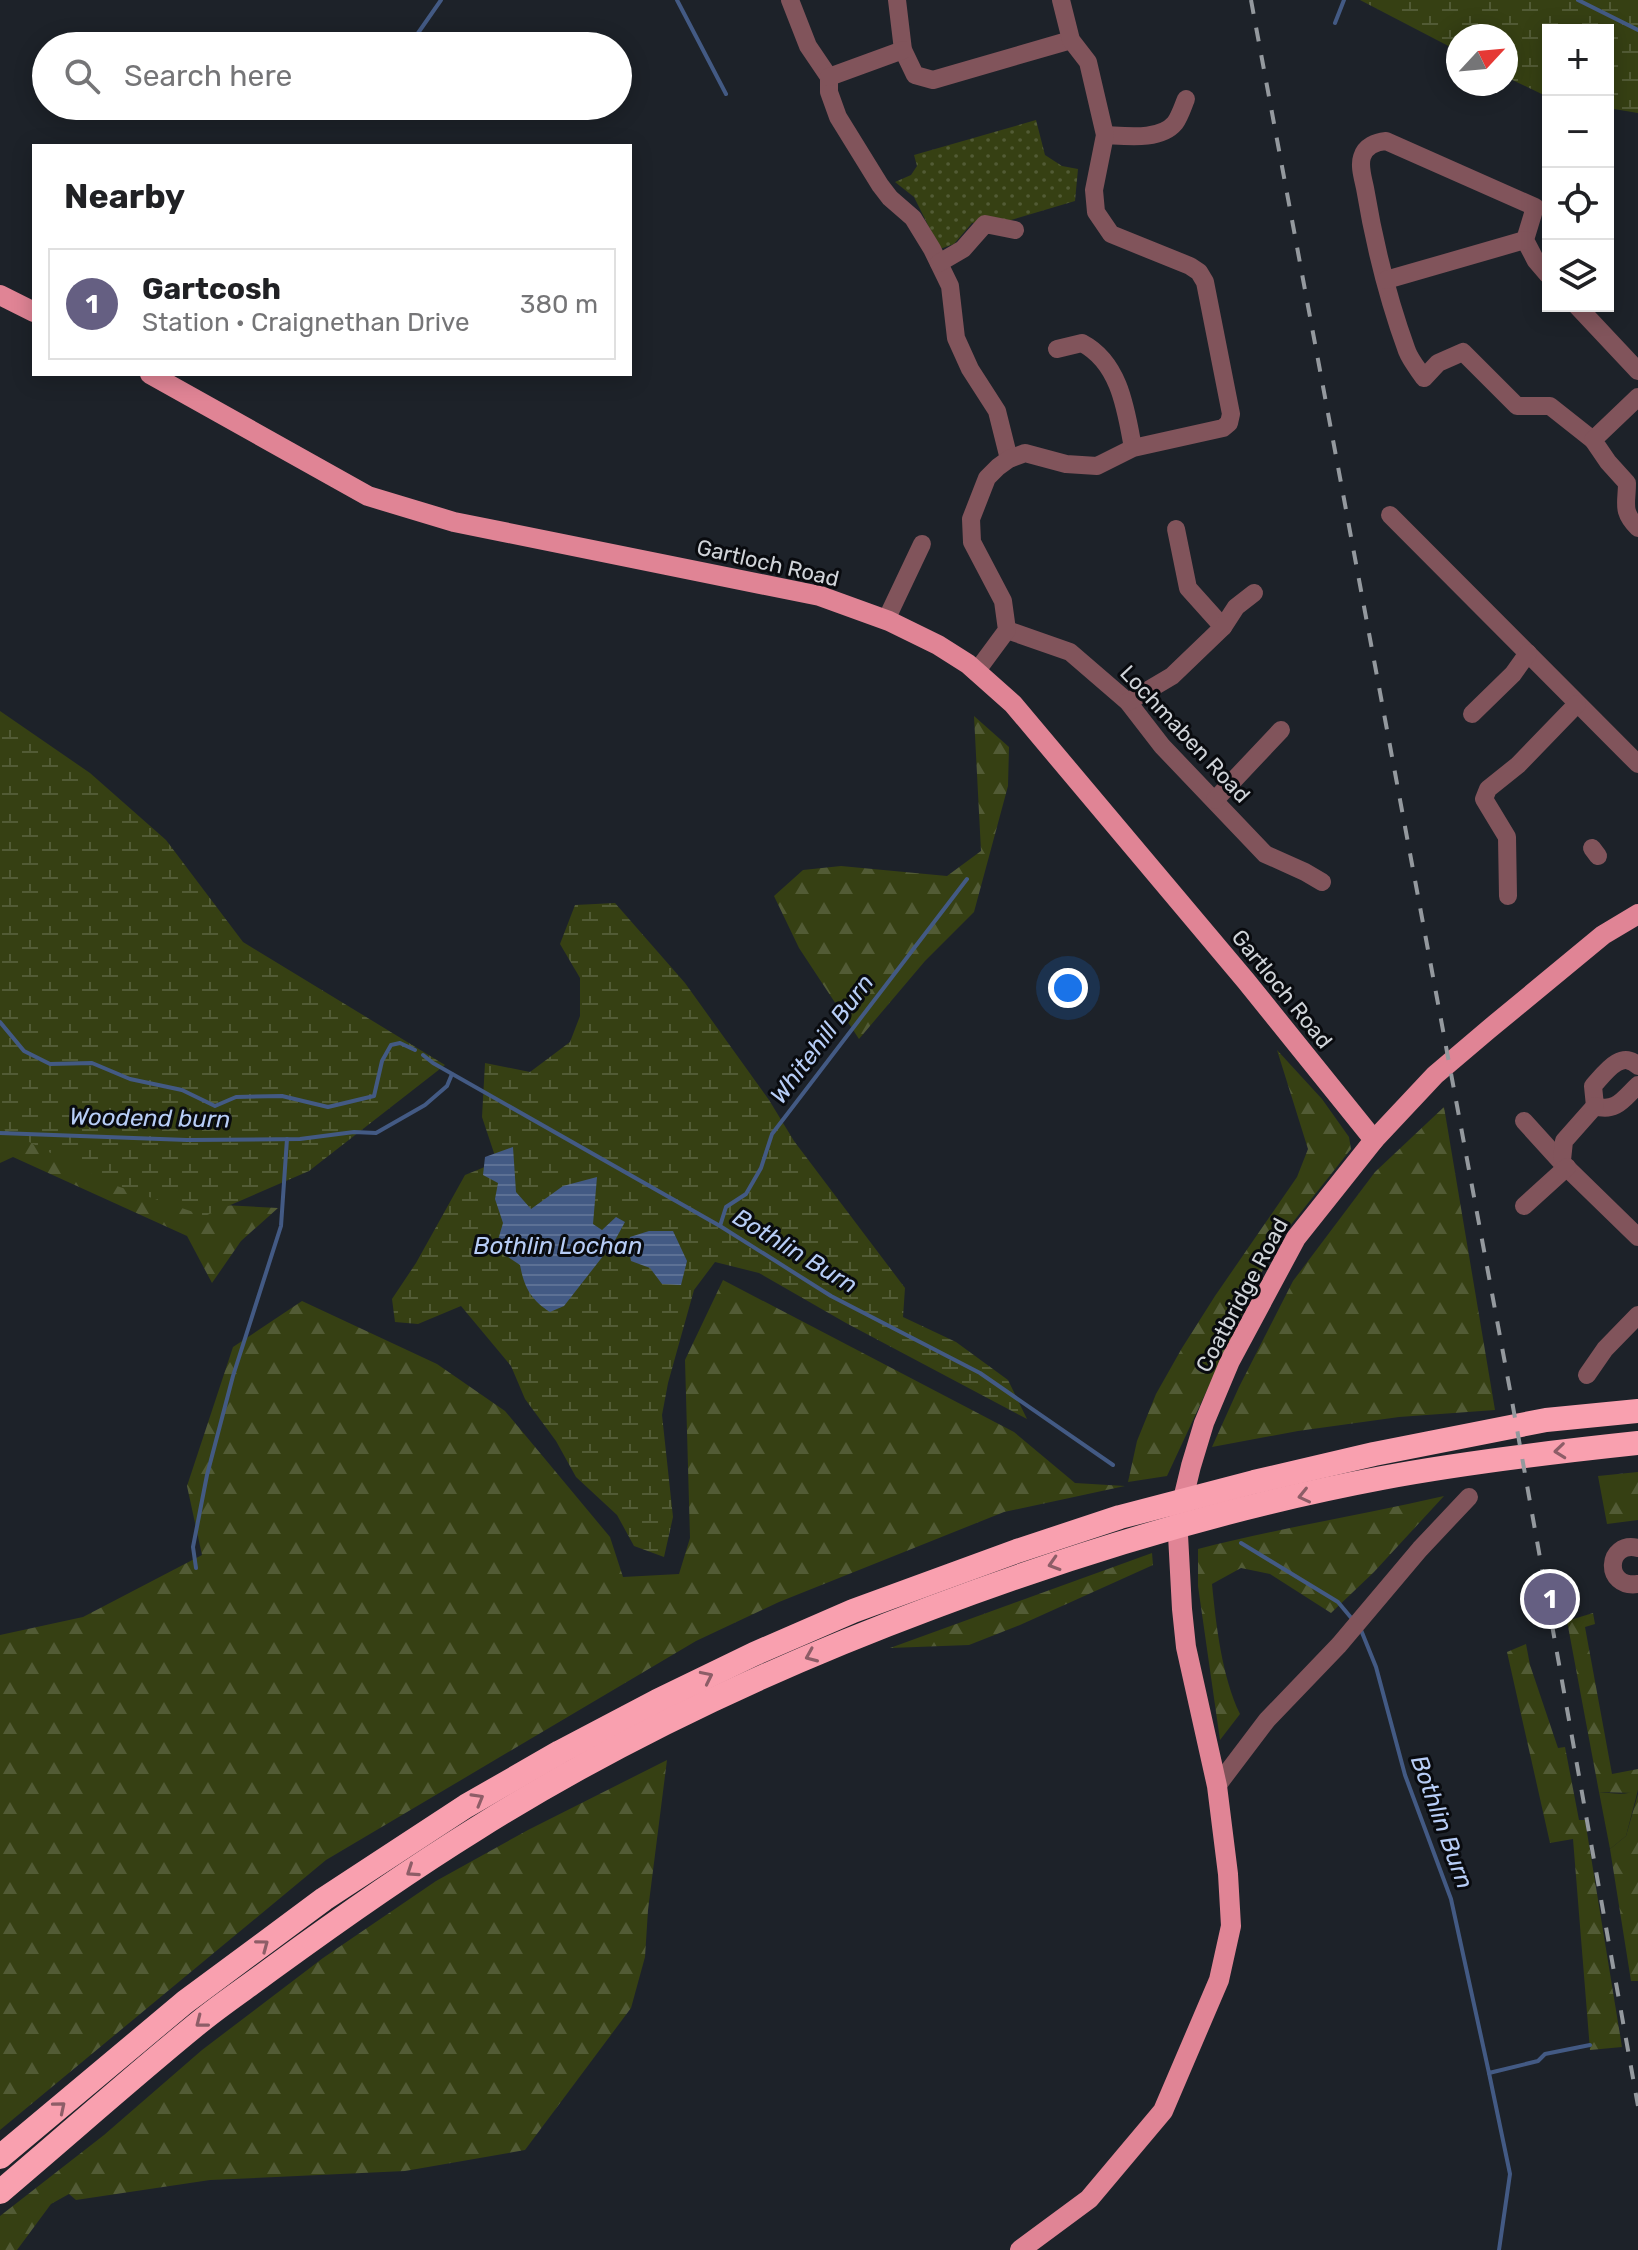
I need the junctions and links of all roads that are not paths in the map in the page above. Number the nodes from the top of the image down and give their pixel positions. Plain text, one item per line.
1 (790, 0) edge
2 (897, 0) edge
3 (1061, 0) edge
4 (1071, 40) junction
5 (903, 50) junction
6 (829, 77) junction
7 (1186, 99) dead end
8 (1105, 135) junction
9 (1015, 230) dead end
10 (1525, 240) junction
11 (939, 263) junction
12 (1542, 268) edge
13 (1386, 280) junction
14 (0, 295) edge
15 (32, 311) edge
16 (1583, 312) edge
17 (1057, 349) dead end
18 (1638, 371) edge
19 (154, 376) edge
20 (1638, 397) edge
21 (1593, 440) junction
22 (1133, 448) junction
23 (1009, 459) junction
24 (1390, 515) dead end
25 (1638, 528) edge
26 (1176, 529) dead end
27 (922, 544) dead end
28 (1254, 593) dead end
29 (886, 620) junction
30 (1223, 627) junction
31 (1007, 630) junction
32 (1528, 653) junction
33 (976, 672) junction
34 (1128, 702) junction
35 (1577, 704) junction
36 (1472, 714) dead end
37 (1281, 730) dead end
38 (1638, 764) edge
39 (1215, 800) junction
40 (1322, 882) dead end
41 (1508, 896) dead end
42 (1638, 914) edge
43 (1638, 1066) edge
44 (1638, 1085) edge
45 (1595, 1106) junction
46 (1524, 1121) dead end
47 (1374, 1140) junction
48 (1565, 1164) junction
49 (1524, 1206) dead end
50 (1638, 1237) edge
51 (1638, 1315) edge
52 (1587, 1375) dead end
53 (1638, 1411) edge
54 (1638, 1443) edge
55 (1469, 1497) dead end
56 (1638, 1548) edge
57 (1637, 1587) edge
58 (1217, 1786) junction
59 (0, 2157) edge
60 (0, 2192) edge
61 (1020, 2250) edge

1 - 6 street
2 - 5 street
3 - 4 street
4 - 5 street
4 - 8 street
5 - 6 street
6 - 11 street
7 - 8 street
8 - 22 street
9 - 11 street
10 - 12 street
10 - 13 street
10 - 13 street
11 - 23 street
13 - 21 street
14 - 15 main road
16 - 18 street
17 - 22 street
19 - 29 main road, Gartloch Road
20 - 21 street
21 - 25 street
22 - 23 street
23 - 31 street
24 - 32 street
26 - 30 street
27 - 29 street
28 - 30 street
29 - 33 main road, Gartloch Road
30 - 34 street
31 - 33 street
31 - 34 street, Lochmaben Road
32 - 35 street
32 - 36 street
33 - 47 main road, Gartloch Road
34 - 39 street, Lochmaben Road
35 - 38 street
35 - 41 street
37 - 39 street
39 - 40 street, Lochmaben Road
42 - 47 main road, Coatbridge Road
43 - 45 street
44 - 45 street
45 - 48 street
46 - 48 street
47 - 58 main road, Coatbridge Road
48 - 49 street
48 - 50 street
51 - 52 street
59 -> 53 highway
54 -> 60 highway
55 - 58 street
56 - 57 street
58 - 61 main road, Coatbridge Road

